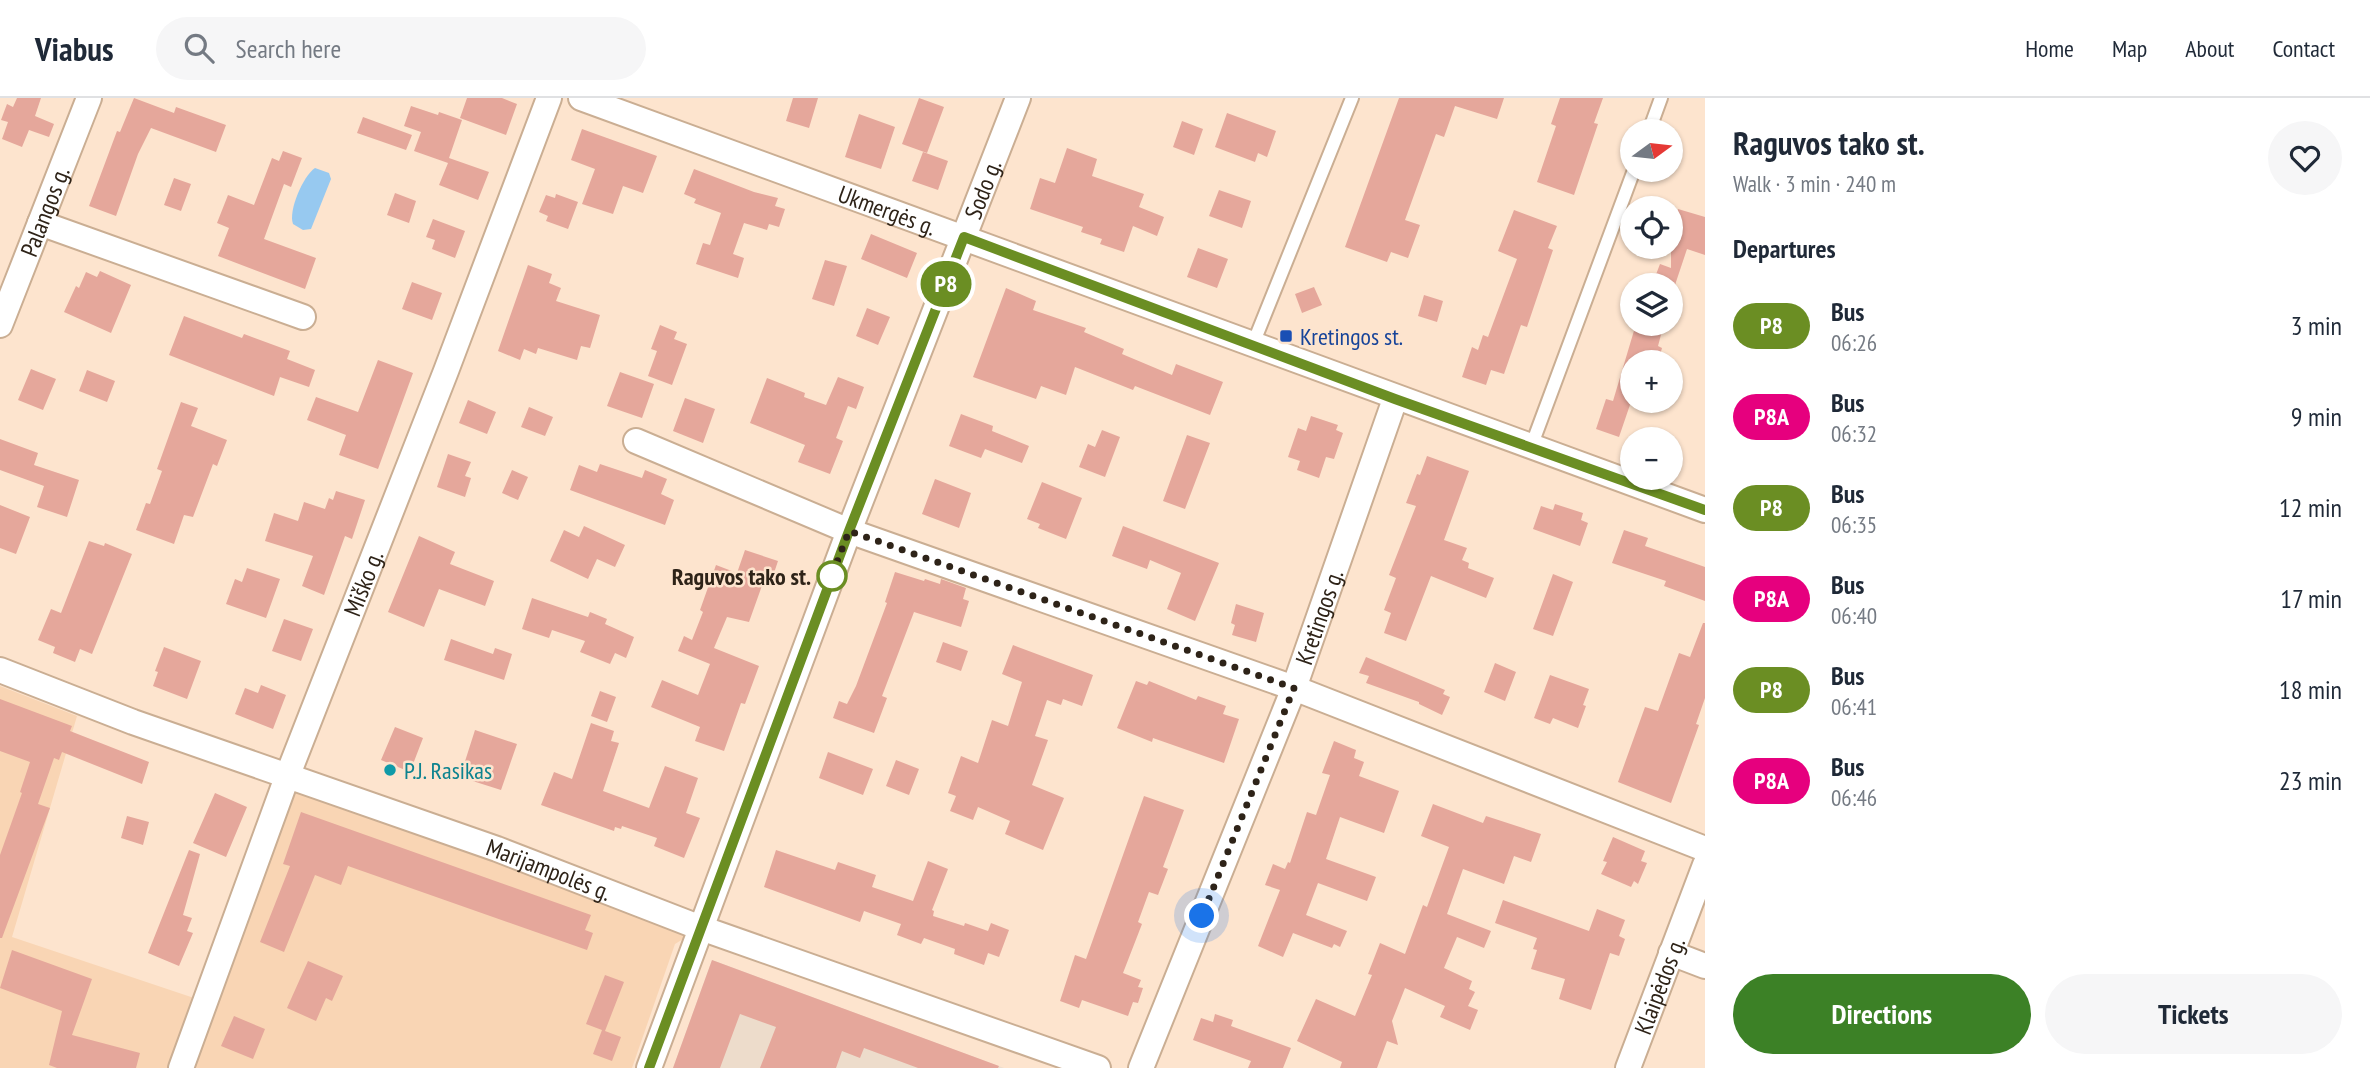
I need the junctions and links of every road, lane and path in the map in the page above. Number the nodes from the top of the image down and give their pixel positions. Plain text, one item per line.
1 (89, 98) edge
2 (549, 98) edge
3 (580, 98) edge
4 (1018, 98) edge
5 (1352, 98) edge
6 (1661, 98) edge
7 (1653, 119) edge
8 (1630, 182) edge
9 (40, 223) junction
10 (964, 237) junction
11 (303, 317) dead end
12 (0, 325) edge
13 (1253, 344) junction
14 (1395, 399) junction
15 (636, 440) dead end
16 (1531, 447) junction
17 (1705, 510) edge
18 (849, 531) junction
19 (0, 670) edge
20 (1294, 688) junction
21 (287, 777) junction
22 (1705, 849) edge
23 (1705, 865) edge
24 (701, 928) junction
25 (1671, 953) junction
26 (1705, 966) edge
27 (181, 1068) edge
28 (649, 1068) edge
29 (1098, 1068) edge
30 (1141, 1068) edge
31 (1628, 1068) edge

1 - 9 street, Palangos g.
2 - 21 street, Miško g.
3 - 10 street, Ukmergės g.
4 - 10 street, Sodo g.
5 - 13 lane
6 - 7 lane
8 - 16 lane
9 - 11 street
9 - 12 street, Palangos g.
10 - 13 street, Ukmergės g.
10 - 18 street, Sodo g.
13 - 14 street, Ukmergės g.
14 - 16 street, Ukmergės g.
14 - 20 street, Kretingos g.
15 - 18 street
16 - 17 street, Ukmergės g.
18 - 20 street
18 - 24 street, Sodo g.
19 - 21 street, Marijampolės g.
20 - 22 street
20 - 30 street, Kretingos g.
21 - 24 street, Marijampolės g.
21 - 27 street, Miško g.
23 - 25 street, Klaipėdos g.
24 - 28 street, Sodo g.
24 - 29 street, Marijampolės g.
25 - 26 street
25 - 31 street, Klaipėdos g.

